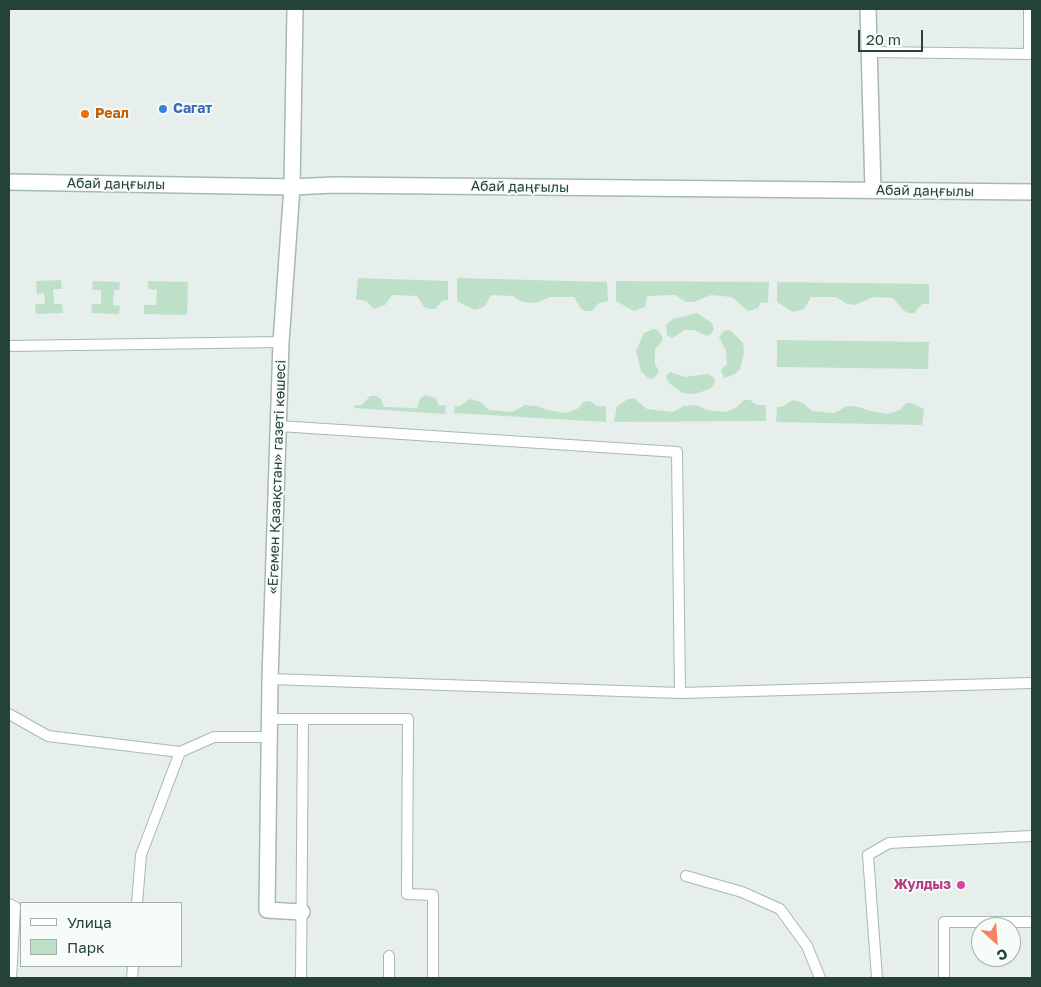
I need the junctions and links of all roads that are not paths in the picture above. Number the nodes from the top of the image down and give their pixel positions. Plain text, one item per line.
1 (295, 9) edge
2 (868, 9) edge
3 (1029, 9) edge
4 (869, 52) junction
5 (9, 182) edge
6 (292, 187) junction
7 (873, 190) junction
8 (1032, 192) edge
9 (281, 342) junction
10 (9, 346) edge
11 (279, 426) junction
12 (270, 679) junction
13 (1032, 683) edge
14 (680, 693) junction
15 (9, 714) edge
16 (269, 719) junction
17 (303, 719) junction
18 (269, 737) junction
19 (180, 752) junction
20 (1032, 836) edge
21 (686, 876) dead end
22 (137, 902) edge
23 (9, 904) edge
24 (302, 912) junction
25 (1032, 922) edge
26 (389, 956) dead end
27 (11, 978) edge
28 (301, 978) edge
29 (389, 978) edge
30 (433, 978) edge
31 (820, 978) edge
32 (877, 978) edge
33 (944, 978) edge

1 - 6 street, «Егемен Қазақстан» газеті көшесі
2 - 4 street
3 - 4 lane
4 - 7 street
5 - 6 street, Абай даңғылы
6 - 7 street, Абай даңғылы
6 - 9 street, «Егемен Қазақстан» газеті көшесі
7 - 8 street, Абай даңғылы
9 - 10 lane
9 - 11 street, «Егемен Қазақстан» газеті көшесі
11 - 12 street, «Егемен Қазақстан» газеті көшесі
11 - 14 lane
12 - 14 lane
12 - 16 street, «Егемен Қазақстан» газеті көшесі
13 - 14 lane
15 - 19 lane
16 - 17 lane
16 - 18 street, «Егемен Қазақстан» газеті көшесі
17 - 24 lane
17 - 30 lane
18 - 19 lane
18 - 24 street, «Егемен Қазақстан» газеті көшесі
19 - 22 lane
20 - 32 lane
21 - 31 lane
23 - 27 lane
24 - 28 lane
25 - 33 lane
26 - 29 lane

